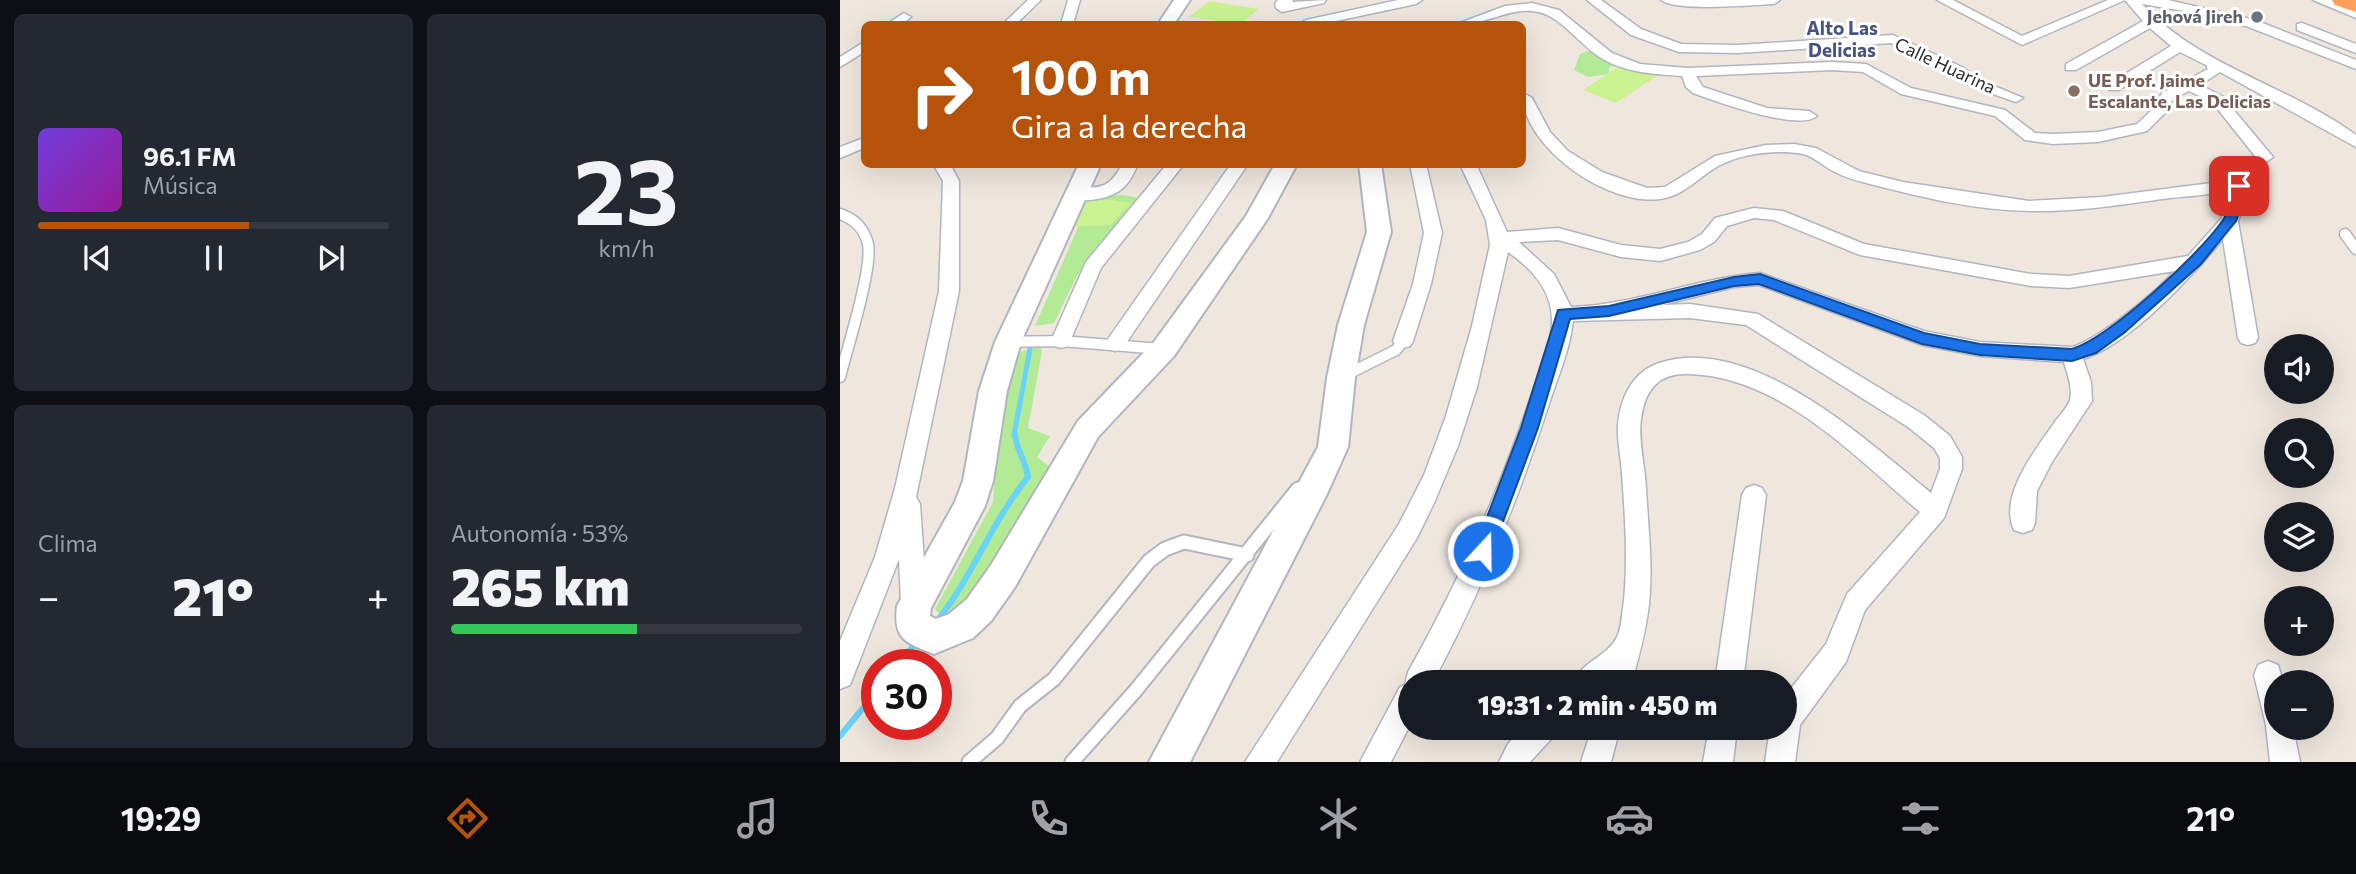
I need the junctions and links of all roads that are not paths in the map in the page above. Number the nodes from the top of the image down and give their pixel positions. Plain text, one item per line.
1 (1035, 0) edge
2 (1074, 0) edge
3 (1182, 0) edge
4 (1320, 0) edge
5 (1416, 0) edge
6 (1592, 0) edge
7 (1667, 0) edge
8 (1774, 0) edge
9 (1943, 0) edge
10 (2119, 0) edge
11 (2131, 0) edge
12 (2140, 0) edge
13 (2217, 0) edge
14 (2319, 0) edge
15 (2343, 0) edge
16 (1284, 4) edge
17 (2356, 5) edge
18 (1510, 9) junction
19 (2356, 14) edge
20 (1012, 21) edge
21 (1067, 21) edge
22 (1168, 21) edge
23 (1320, 21) edge
24 (1473, 21) edge
25 (1505, 21) edge
26 (2151, 22) junction
27 (2180, 46) junction
28 (1599, 47) junction
29 (861, 48) edge
30 (1679, 48) junction
31 (2356, 49) edge
32 (840, 63) edge
33 (2212, 63) junction
34 (2356, 65) edge
35 (2071, 67) dead end
36 (1688, 72) junction
37 (2186, 84) junction
38 (2114, 87) dead end
39 (2017, 98) dead end
40 (1526, 99) edge
41 (1809, 116) dead end
42 (2356, 142) edge
43 (861, 144) edge
44 (840, 153) edge
45 (945, 168) edge
46 (1088, 168) edge
47 (1128, 168) edge
48 (1173, 168) edge
49 (1237, 168) edge
50 (1284, 168) edge
51 (1371, 168) edge
52 (1419, 168) edge
53 (1470, 168) edge
54 (2230, 181) junction
55 (1074, 194) junction
56 (840, 214) edge
57 (2230, 221) junction
58 (2345, 234) dead end
59 (1499, 238) junction
60 (2356, 249) edge
61 (2196, 261) junction
62 (1609, 311) junction
63 (1563, 314) junction
64 (2248, 338) dead end
65 (1061, 341) junction
66 (1403, 341) joint
67 (1007, 342) junction
68 (1115, 344) junction
69 (1164, 349) junction
70 (2072, 355) junction
71 (840, 377) edge
72 (1341, 378) junction
73 (1327, 464) junction
74 (907, 488) junction
75 (1754, 495) dead end
76 (1936, 511) junction
77 (2023, 523) dead end
78 (1247, 555) junction
79 (921, 624) junction
80 (1629, 645) junction
81 (1424, 670) edge
82 (1601, 670) edge
83 (1622, 670) edge
84 (1731, 670) edge
85 (840, 675) edge
86 (1797, 701) edge
87 (1398, 719) edge
88 (1531, 740) edge
89 (1602, 740) edge
90 (1721, 740) edge
91 (1782, 740) edge
92 (2280, 740) edge
93 (969, 762) edge
94 (1072, 762) edge
95 (1169, 762) edge
96 (1260, 762) edge
97 (1375, 762) edge
98 (1514, 762) edge
99 (1596, 762) edge
100 (1718, 762) edge
101 (1780, 762) edge
102 (2285, 762) edge

1 - 20 street
2 - 21 street
3 - 22 street
4 - 16 street
5 - 23 street
6 - 30 street, Calle Huarina
7 - 8 street
9 - 10 street
11 - 26 street
12 - 34 street
13 - 31 street
14 - 19 street
15 - 17 highway
18 - 24 street
18 - 25 street
18 - 28 street
26 - 27 street
26 - 35 street
27 - 33 street
27 - 38 street
28 - 30 street
28 - 36 street
29 - 32 street
30 - 39 street, Calle Huarina
33 - 37 street
33 - 42 street
36 - 37 street
36 - 41 street
37 - 54 street
40 - 54 street
43 - 44 street
45 - 74 street
46 - 55 street
47 - 55 street
48 - 65 street
49 - 68 street
50 - 69 street
51 - 72 street
52 - 66 street
53 - 59 street
54 - 57 street
55 - 67 street
56 - 71 lane
57 - 61 street
57 - 64 street
58 - 60 lane
59 - 61 street
59 - 63 street
59 - 96 street
61 - 70 street
62 - 63 street
62 - 70 street
62 - 76 street
63 - 81 street
65 - 67 lane
65 - 68 lane
66 - 72 lane
67 - 79 street
68 - 69 lane
69 - 79 street
70 - 77 street
72 - 73 street
73 - 78 lane
73 - 95 street
74 - 79 street
74 - 85 street
75 - 84 street
76 - 80 street
76 - 86 street
78 - 93 lane
78 - 94 lane
80 - 82 street
80 - 83 street
87 - 97 street
88 - 98 street
89 - 99 street
90 - 100 street
91 - 101 street
92 - 102 street

